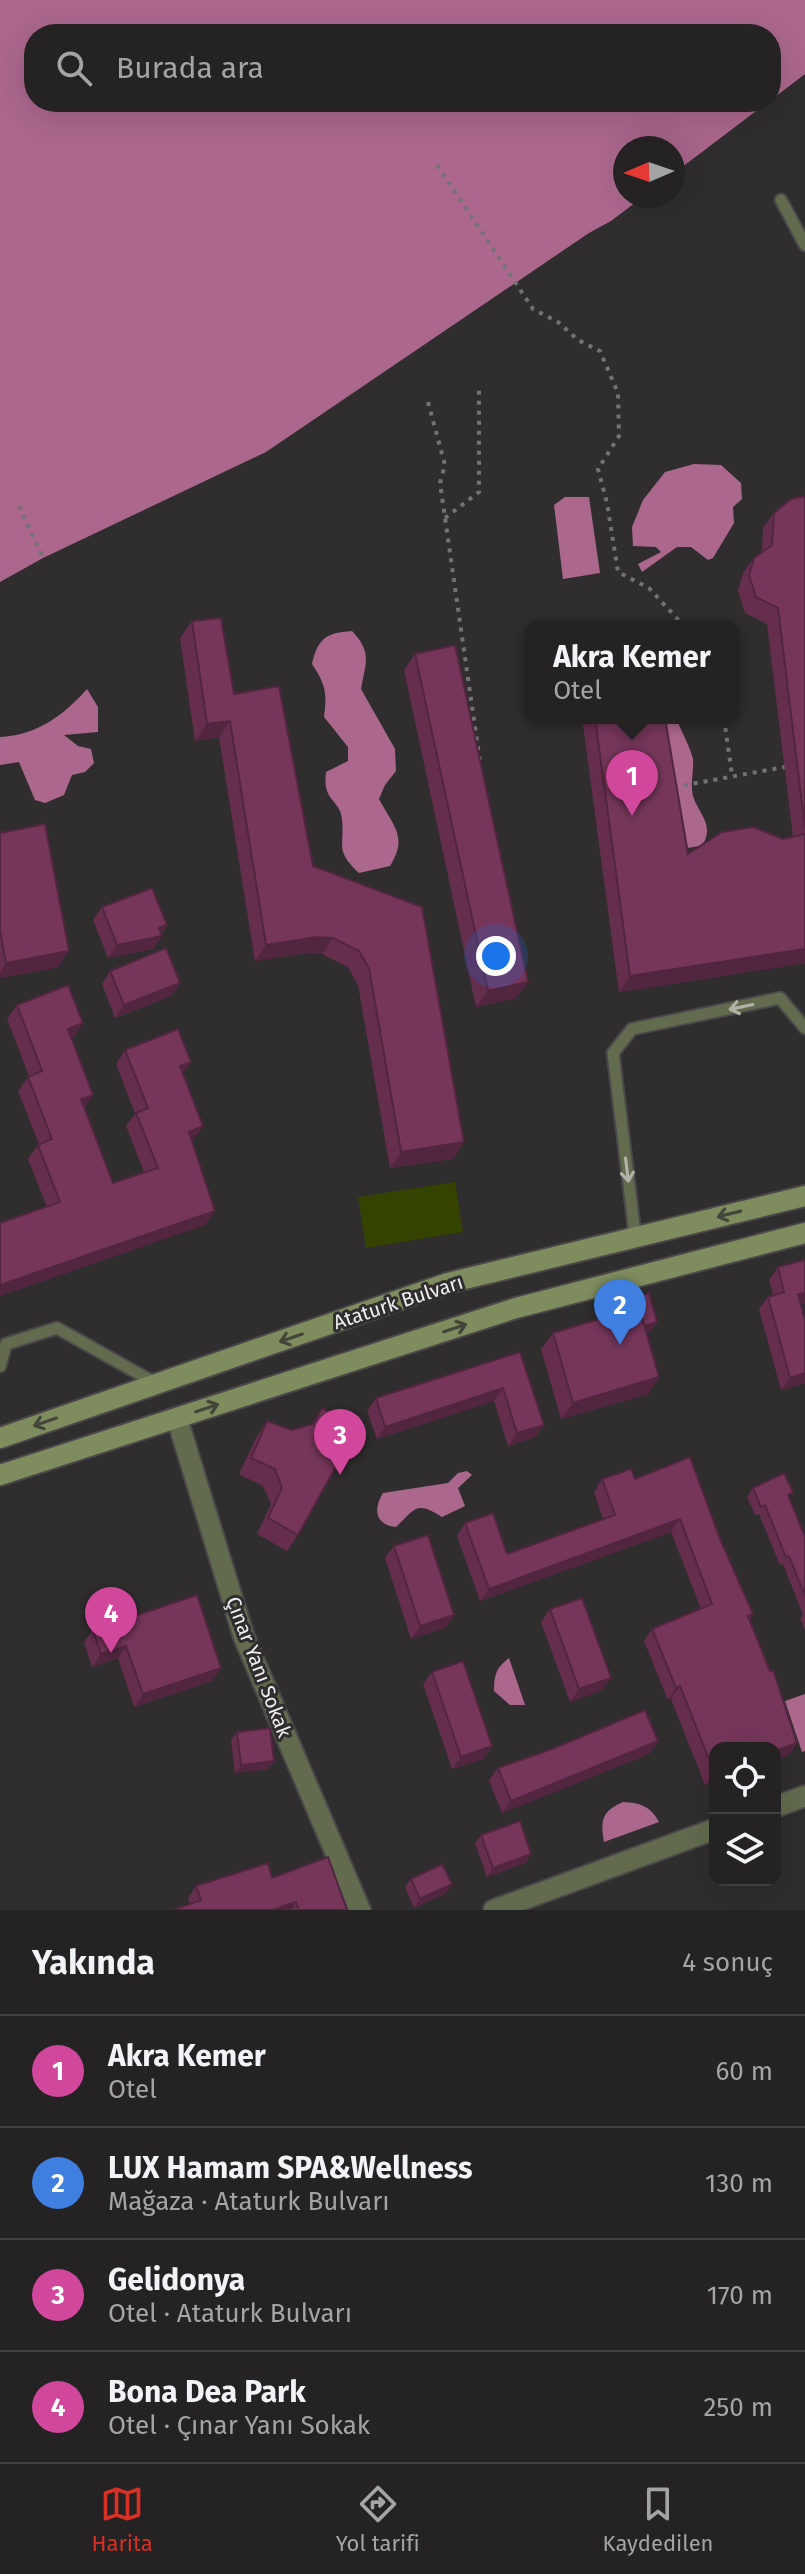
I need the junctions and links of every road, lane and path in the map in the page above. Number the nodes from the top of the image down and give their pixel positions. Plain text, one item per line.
1 (437, 165) dead end
2 (781, 200) dead end
3 (805, 245) edge
4 (479, 389) dead end
5 (428, 402) dead end
6 (19, 506) dead end
7 (445, 518) junction
8 (43, 558) dead end
9 (678, 620) edge
10 (725, 724) edge
11 (480, 763) edge
12 (785, 767) dead end
13 (732, 775) junction
14 (664, 789) edge
15 (805, 1028) edge
16 (805, 1196) edge
17 (805, 1233) edge
18 (633, 1238) junction
19 (0, 1366) edge
20 (157, 1384) junction
21 (177, 1418) junction
22 (0, 1438) edge
23 (0, 1475) edge
24 (805, 1796) edge
25 (781, 1805) edge
26 (709, 1831) edge
27 (360, 1910) edge
28 (494, 1910) edge

1 - 9 path
2 - 3 lane
4 - 7 path
5 - 7 path
6 - 8 path
7 - 11 path
10 - 13 path
12 - 13 path
13 - 14 path
15 -> 18 lane
16 -> 18 main road, Ataturk Bulvarı
21 -> 17 main road, Ataturk Bulvarı
18 -> 20 main road, Ataturk Bulvarı
19 - 20 lane
20 -> 22 main road, Ataturk Bulvarı
21 - 23 main road, Ataturk Bulvarı
21 - 27 street, Çınar Yanı Sokak
24 - 25 street
26 - 28 street

